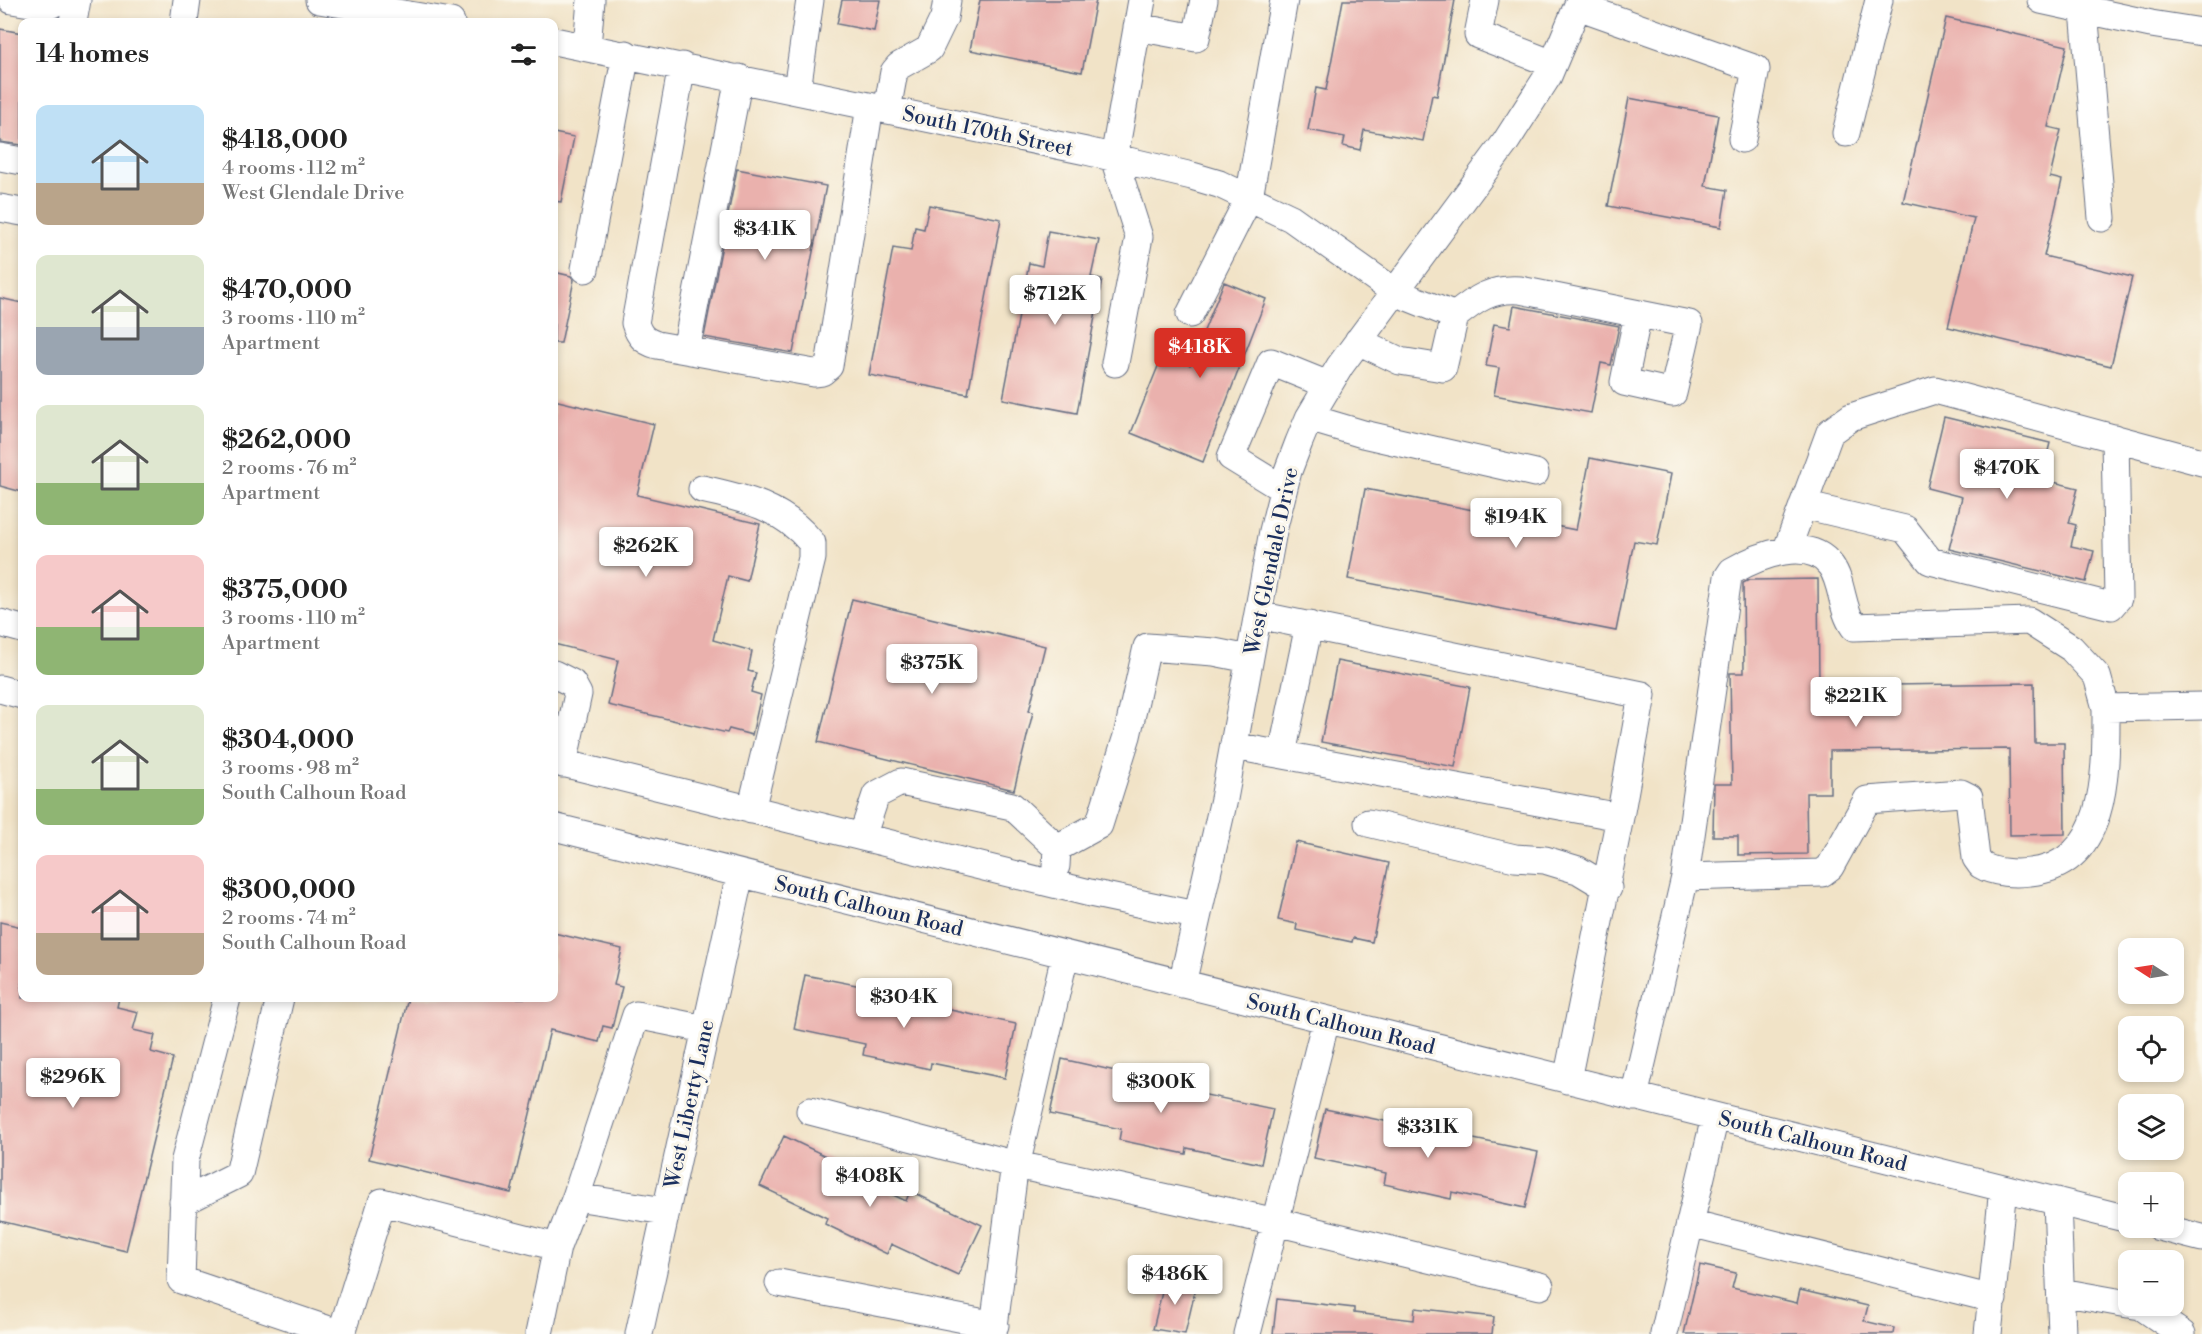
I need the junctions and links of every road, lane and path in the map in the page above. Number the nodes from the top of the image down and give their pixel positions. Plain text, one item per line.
1 (12, 0) edge
2 (188, 0) edge
3 (319, 0) edge
4 (591, 0) edge
5 (810, 0) edge
6 (947, 0) edge
7 (1142, 0) edge
8 (1204, 0) edge
9 (1284, 0) edge
10 (1485, 0) edge
11 (1879, 0) edge
12 (2041, 0) edge
13 (1579, 3) edge
14 (2084, 10) junction
15 (75, 13) edge
16 (185, 18) edge
17 (427, 18) edge
18 (1137, 27) junction
19 (2202, 32) edge
20 (558, 42) edge
21 (587, 47) junction
22 (626, 54) junction
23 (1553, 64) junction
24 (681, 66) junction
25 (739, 78) junction
26 (797, 90) junction
27 (879, 108) junction
28 (1846, 133) dead end
29 (1742, 139) dead end
30 (0, 157) edge
31 (1114, 158) junction
32 (18, 160) edge
33 (1249, 198) junction
34 (0, 208) edge
35 (18, 211) edge
36 (2102, 218) dead end
37 (585, 269) dead end
38 (1395, 292) junction
39 (1191, 314) dead end
40 (1638, 314) dead end
41 (1455, 316) junction
42 (1358, 341) junction
43 (686, 350) junction
44 (1115, 363) dead end
45 (1328, 385) junction
46 (1309, 418) junction
47 (2115, 438) junction
48 (2202, 462) edge
49 (1534, 473) dead end
50 (702, 489) dead end
51 (1283, 489) junction
52 (1803, 505) junction
53 (1786, 549) junction
54 (1258, 615) junction
55 (0, 623) edge
56 (1309, 626) junction
57 (18, 628) edge
58 (1250, 659) junction
59 (558, 676) edge
60 (0, 689) edge
61 (18, 694) edge
62 (2202, 706) edge
63 (2106, 708) junction
64 (1234, 746) junction
65 (1282, 754) junction
66 (558, 762) edge
67 (751, 810) junction
68 (1620, 817) junction
69 (1368, 823) dead end
70 (558, 828) edge
71 (862, 837) junction
72 (1057, 848) junction
73 (740, 874) junction
74 (1685, 877) junction
75 (1054, 884) junction
76 (1608, 888) junction
77 (1195, 915) junction
78 (1065, 955) junction
79 (1182, 984) junction
80 (226, 1002) edge
81 (279, 1002) edge
82 (1326, 1020) junction
83 (705, 1029) junction
84 (1567, 1080) junction
85 (1634, 1097) junction
86 (810, 1111) dead end
87 (1715, 1117) junction
88 (1017, 1165) junction
89 (2003, 1188) junction
90 (576, 1197) junction
91 (2057, 1201) junction
92 (183, 1202) junction
93 (665, 1211) junction
94 (2118, 1216) edge
95 (1276, 1222) junction
96 (1690, 1223) junction
97 (2184, 1233) edge
98 (2202, 1238) edge
99 (557, 1247) junction
100 (778, 1283) dead end
101 (1540, 1286) dead end
102 (2061, 1292) junction
103 (1993, 1299) junction
104 (2118, 1302) edge
105 (2156, 1316) edge
106 (994, 1329) edge
107 (341, 1334) edge
108 (539, 1334) edge
109 (639, 1334) edge
110 (1247, 1334) edge
111 (1664, 1334) edge
112 (1988, 1334) edge
113 (2062, 1334) edge
114 (2182, 1334) edge

1 - 15 street
2 - 16 street
3 - 17 street
4 - 21 street
5 - 26 street
6 - 27 street
7 - 18 street
8 - 18 street
9 - 33 street
10 - 23 street
11 - 28 street
12 - 14 street
13 - 23 street, West Glendale Drive
13 - 29 street
14 - 19 street
14 - 36 street
18 - 31 street
20 - 21 street, South 170th Street
21 - 22 street, South 170th Street
22 - 24 street, South 170th Street
22 - 37 street
23 - 38 street, West Glendale Drive
24 - 25 street, South 170th Street
24 - 43 street
25 - 26 street, South 170th Street
25 - 43 street
26 - 27 street, South 170th Street
27 - 31 street, South 170th Street
27 - 43 street
30 - 32 street
31 - 33 street, South 170th Street
31 - 44 street
33 - 38 street, South 170th Street
33 - 39 street
34 - 35 street
38 - 41 street, South 170th Street
38 - 42 street, West Glendale Drive
40 - 41 street
41 - 42 street
42 - 45 street, West Glendale Drive
45 - 46 street, West Glendale Drive
45 - 51 street
46 - 49 street
46 - 51 street, West Glendale Drive
47 - 48 street
47 - 52 street
47 - 52 street
50 - 67 street
51 - 54 street, West Glendale Drive
52 - 53 street
53 - 63 street
53 - 74 street
54 - 56 street
54 - 58 street, West Glendale Drive
55 - 57 street
56 - 65 street
56 - 68 street
58 - 64 street, West Glendale Drive
58 - 72 street
59 - 66 street
60 - 61 street
62 - 63 street
63 - 74 street
64 - 65 street
64 - 77 street, West Glendale Drive
65 - 68 street
66 - 67 street
67 - 71 street
68 - 76 street
69 - 76 street
70 - 73 street, South Calhoun Road
71 - 72 street
71 - 75 street
72 - 75 street
73 - 78 street, South Calhoun Road
73 - 83 street, West Liberty Lane
74 - 85 street
75 - 77 street
76 - 84 street
77 - 79 street, West Glendale Drive
78 - 79 street, South Calhoun Road
78 - 88 street
79 - 82 street, South Calhoun Road
80 - 92 street
81 - 92 street
82 - 84 street, South Calhoun Road
82 - 95 street
83 - 90 street
83 - 93 street, West Liberty Lane
84 - 85 street, South Calhoun Road
85 - 87 street, South Calhoun Road
86 - 88 street
87 - 89 street, South Calhoun Road
87 - 96 street
88 - 95 street
88 - 106 street
89 - 91 street, South Calhoun Road
89 - 103 street
90 - 93 street
90 - 99 street
91 - 94 street, South Calhoun Road
91 - 102 street
92 - 107 street
93 - 109 street, West Liberty Lane
95 - 101 street
95 - 110 street
96 - 103 street
96 - 111 street
97 - 98 street
99 - 107 street
99 - 108 street
100 - 106 street
102 - 104 street
102 - 113 street
103 - 112 street
105 - 114 street

